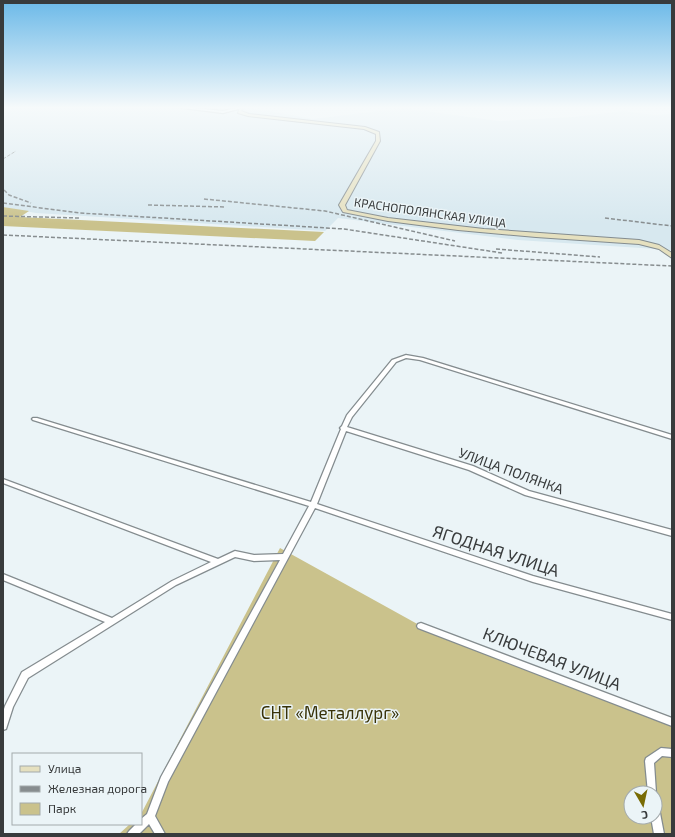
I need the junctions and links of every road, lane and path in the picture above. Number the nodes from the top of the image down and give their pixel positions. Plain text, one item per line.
1 (375, 146) edge
2 (672, 256) edge
3 (35, 419) dead end
4 (343, 428) junction
5 (672, 437) edge
6 (3, 482) edge
7 (313, 505) junction
8 (672, 533) edge
9 (283, 557) junction
10 (219, 562) junction
11 (3, 577) edge
12 (672, 617) edge
13 (112, 621) junction
14 (421, 626) dead end
15 (5, 715) edge
16 (672, 722) edge
17 (3, 726) edge
18 (672, 753) edge
19 (651, 785) edge
20 (150, 816) junction
21 (142, 824) edge
22 (141, 825) edge
23 (132, 834) edge
24 (160, 834) edge

1 - 2 street, КРАСНОПОЛЯНСКАЯ УЛИЦА
3 - 7 street, ЯГОДНАЯ УЛИЦА
4 - 5 street
4 - 7 street
4 - 8 street, УЛИЦА ПОЛЯНКА
6 - 10 street
7 - 9 street
7 - 12 street, ЯГОДНАЯ УЛИЦА
9 - 10 street
9 - 20 street
10 - 13 street
11 - 13 street
13 - 15 street
14 - 16 street, КЛЮЧЕВАЯ УЛИЦА
15 - 17 street
18 - 19 street
20 - 21 street
20 - 24 street
22 - 23 street

